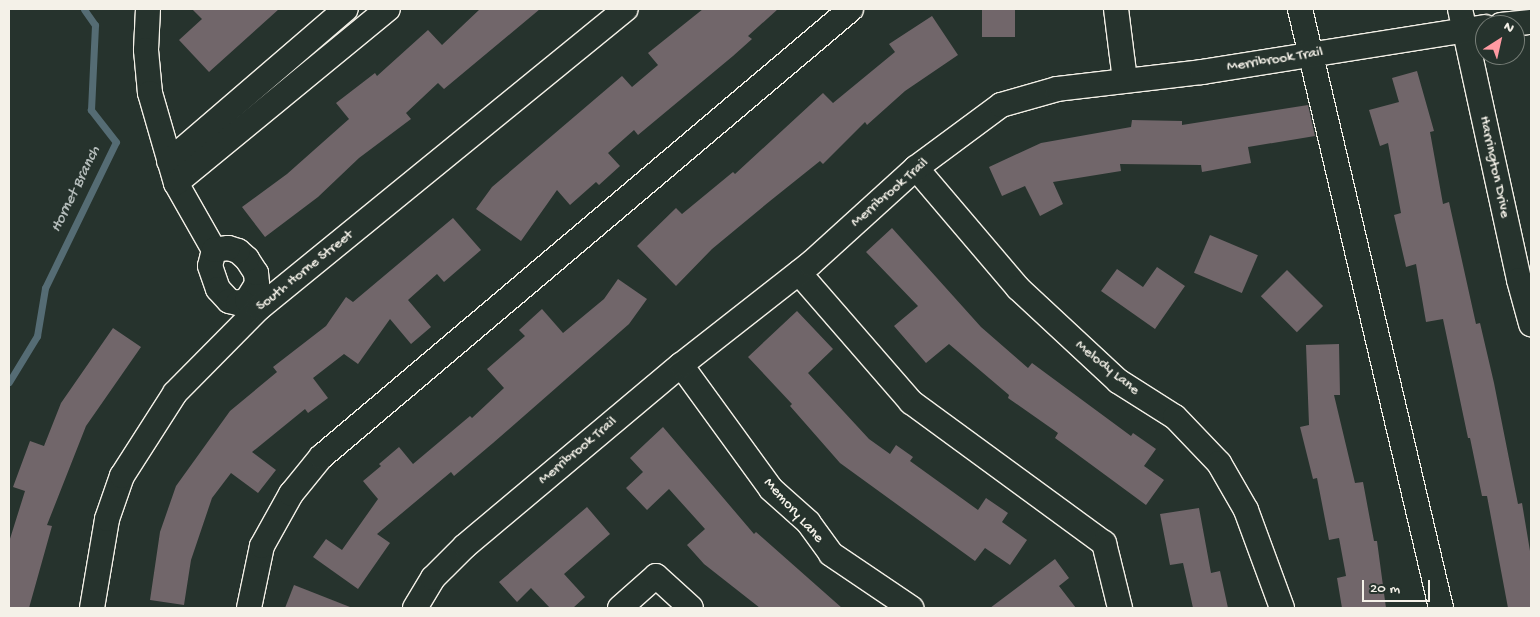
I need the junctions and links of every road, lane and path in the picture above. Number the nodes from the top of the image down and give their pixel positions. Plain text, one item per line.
1 (148, 9) edge
2 (346, 9) edge
3 (388, 9) edge
4 (625, 9) edge
5 (850, 9) edge
6 (1116, 9) edge
7 (1300, 9) edge
8 (1470, 21) edge
9 (1310, 54) junction
10 (1125, 80) junction
11 (916, 168) junction
12 (172, 172) junction
13 (214, 250) junction
14 (799, 273) junction
15 (255, 302) junction
16 (1531, 324) edge
17 (681, 365) junction
18 (92, 608) edge
19 (249, 608) edge
20 (415, 608) edge
21 (620, 608) edge
22 (691, 608) edge
23 (911, 608) edge
24 (1120, 608) edge
25 (1282, 608) edge
26 (1441, 608) edge

1 - 12 street
2 - 12 street
3 - 12 street
4 - 15 street, South Horne Street
5 - 19 street
6 - 10 street
7 - 9 street
8 - 9 street, Merribrook Trail
8 - 16 street, Harrington Drive
9 - 10 street, Merribrook Trail
9 - 26 street
10 - 11 street, Merribrook Trail
11 - 14 street, Merribrook Trail
11 - 25 street, Melody Lane
12 - 13 street
13 - 15 street
13 - 15 street
14 - 17 street, Merribrook Trail
14 - 24 street
15 - 18 street, South Horne Street
17 - 20 street, Merribrook Trail
17 - 23 street, Memory Lane
21 - 22 street

